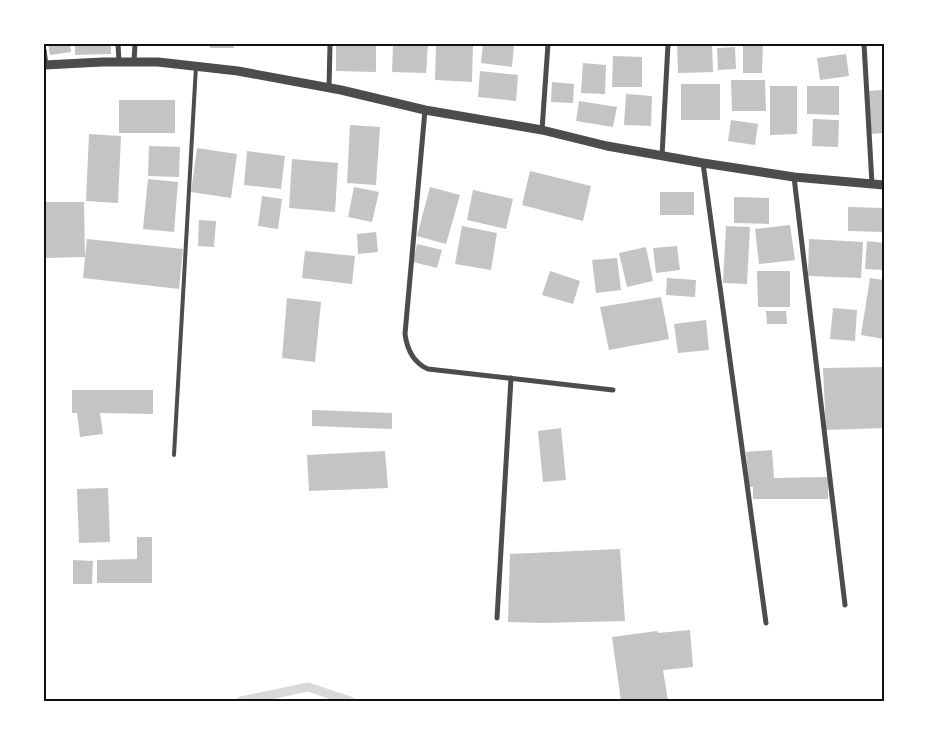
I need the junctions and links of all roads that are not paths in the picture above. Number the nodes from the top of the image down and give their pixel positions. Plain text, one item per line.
1 (118, 44) edge
2 (135, 44) edge
3 (330, 44) edge
4 (548, 44) edge
5 (668, 44) edge
6 (864, 44) edge
7 (44, 50) edge
8 (119, 62) junction
9 (134, 62) junction
10 (45, 65) edge
11 (196, 66) junction
12 (329, 88) junction
13 (425, 110) junction
14 (542, 130) junction
15 (662, 156) junction
16 (703, 163) junction
17 (794, 176) junction
18 (872, 184) junction
19 (884, 185) edge
20 (511, 378) junction
21 (613, 390) dead end
22 (174, 455) dead end
23 (845, 605) dead end
24 (497, 618) dead end
25 (766, 623) dead end

1 - 8 street
2 - 9 street
3 - 12 street
4 - 14 street
5 - 15 street
6 - 18 street
7 - 10 street
8 - 9 street
8 - 10 street
9 - 11 street
11 - 12 street
11 - 22 lane
12 - 13 street
13 - 14 street
13 - 20 street
14 - 15 street
15 - 16 street
16 - 17 street
16 - 25 street
17 - 18 street
17 - 23 street
18 - 19 street
20 - 21 street
20 - 24 street

